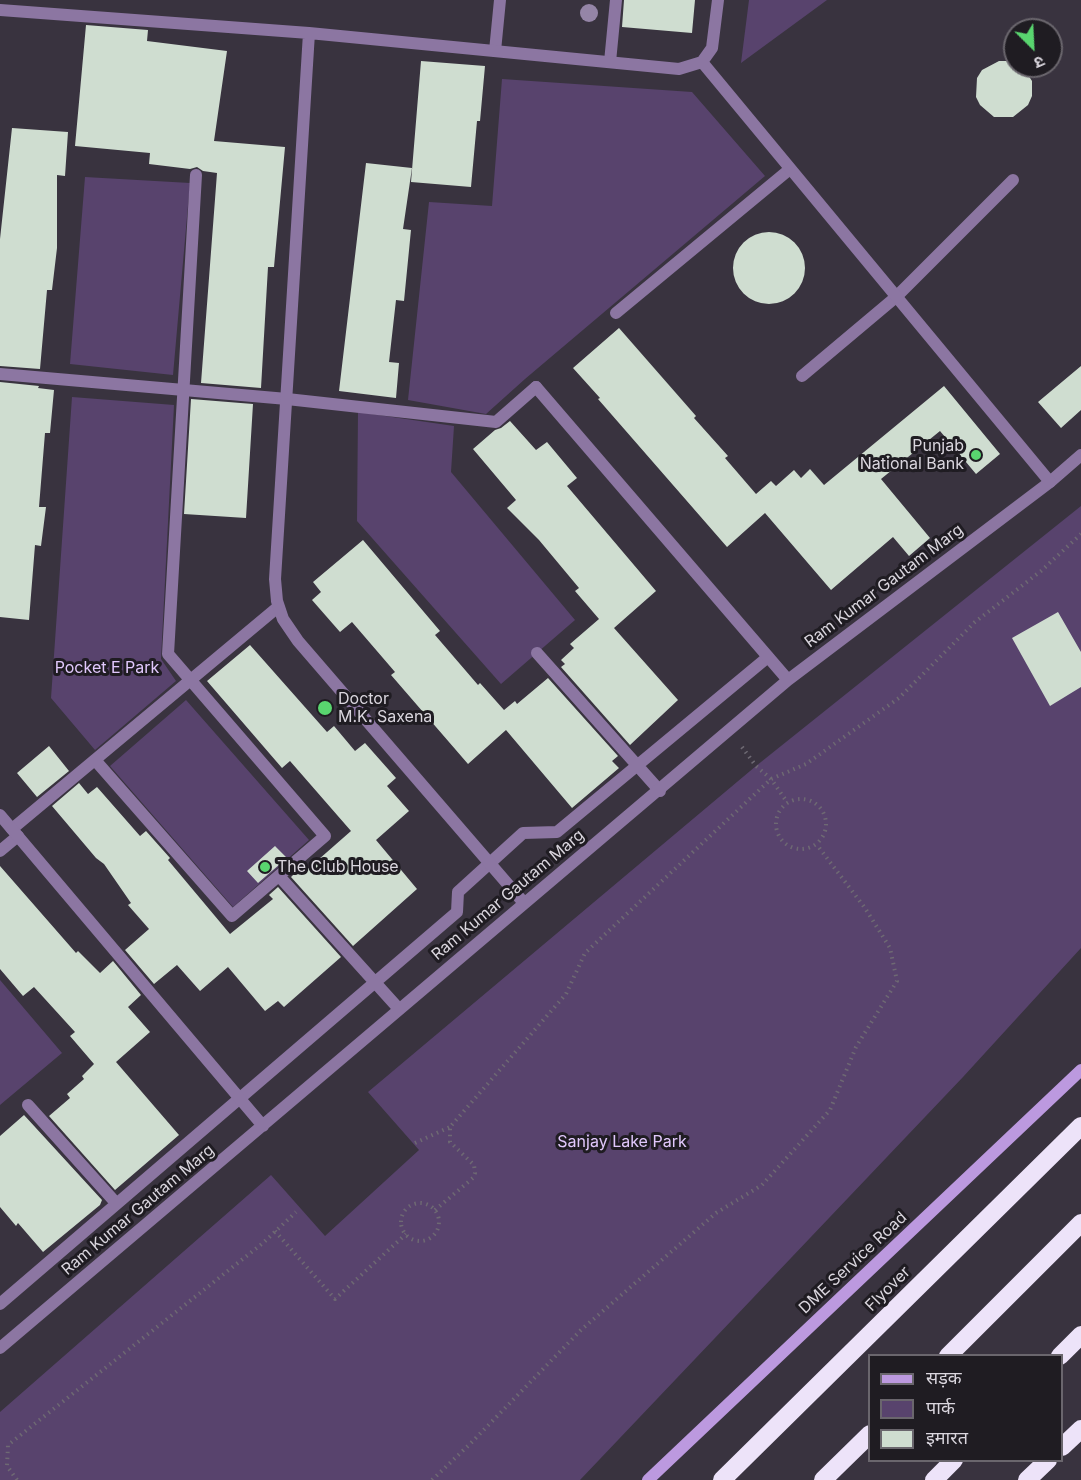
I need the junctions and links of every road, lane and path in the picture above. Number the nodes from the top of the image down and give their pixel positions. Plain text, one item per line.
1 (500, 0) edge
2 (616, 0) edge
3 (718, 0) edge
4 (0, 10) edge
5 (309, 33) junction
6 (495, 51) junction
7 (610, 62) junction
8 (702, 62) junction
9 (790, 169) junction
10 (196, 176) dead end
11 (1014, 180) dead end
12 (896, 297) junction
13 (616, 313) dead end
14 (0, 374) edge
15 (802, 376) dead end
16 (183, 390) junction
17 (286, 399) junction
18 (1081, 455) edge
19 (1050, 482) junction
20 (1081, 534) edge
21 (278, 607) junction
22 (537, 653) dead end
23 (768, 657) junction
24 (788, 680) junction
25 (189, 681) junction
26 (729, 732) junction
27 (95, 760) junction
28 (638, 766) junction
29 (771, 779) junction
30 (660, 790) junction
31 (787, 802) junction
32 (0, 814) edge
33 (15, 833) junction
34 (817, 845) junction
35 (0, 851) edge
36 (489, 864) junction
37 (279, 876) junction
38 (524, 903) junction
39 (374, 983) junction
40 (399, 1010) junction
41 (1081, 1070) edge
42 (239, 1098) junction
43 (28, 1105) dead end
44 (263, 1126) junction
45 (1081, 1126) edge
46 (450, 1127) junction
47 (416, 1143) dead end
48 (116, 1203) junction
49 (435, 1210) junction
50 (296, 1212) dead end
51 (1081, 1223) edge
52 (275, 1231) junction
53 (406, 1234) junction
54 (0, 1304) edge
55 (1081, 1335) edge
56 (2, 1343) edge
57 (950, 1354) edge
58 (1062, 1354) edge
59 (1081, 1429) edge
60 (868, 1436) edge
61 (1063, 1446) edge
62 (953, 1462) edge
63 (1047, 1462) edge
64 (17, 1480) edge
65 (432, 1480) edge
66 (648, 1480) edge
67 (722, 1480) edge
68 (823, 1480) edge
69 (934, 1480) edge
70 (1027, 1480) edge

1 - 6 street
2 - 7 street
3 - 8 street
4 - 5 street
5 - 6 street
5 - 17 street
6 - 7 street
7 - 8 street
8 - 9 street
9 - 12 street
9 - 13 street
10 - 16 street
11 - 12 street
12 - 15 street
12 - 19 street
14 - 16 street
16 - 17 street
16 - 25 street
17 - 21 street
17 - 23 street
18 - 19 street, Ram Kumar Gautam Marg
19 - 24 street, Ram Kumar Gautam Marg
20 - 29 path
21 - 25 street
21 - 36 street
22 - 28 street
23 - 24 street
23 - 28 street
24 - 26 street, Ram Kumar Gautam Marg
25 - 27 street
25 - 37 street
26 - 29 path
26 - 30 street, Ram Kumar Gautam Marg
27 - 33 street
27 - 37 street
28 - 30 street
28 - 36 street
29 - 31 path
29 - 46 path
30 - 38 street, Ram Kumar Gautam Marg
31 - 34 path
31 - 34 path
32 - 33 street
33 - 35 street
33 - 42 street
34 - 65 path
36 - 38 street
36 - 39 street
37 - 39 street
38 - 40 street, Ram Kumar Gautam Marg
39 - 40 street
39 - 42 street
40 - 44 street, Ram Kumar Gautam Marg
41 - 66 street, DME Service Road
42 - 44 street
42 - 48 street
43 - 48 street
44 - 56 street, Ram Kumar Gautam Marg
45 - 67 highway, Flyover
46 - 47 path
46 - 49 path
48 - 54 street
49 - 53 path
49 - 53 path
50 - 52 path
51 - 57 highway
52 - 53 path
52 - 64 path
55 - 58 highway
59 - 61 highway
60 - 68 highway
62 - 69 highway
63 - 70 highway

